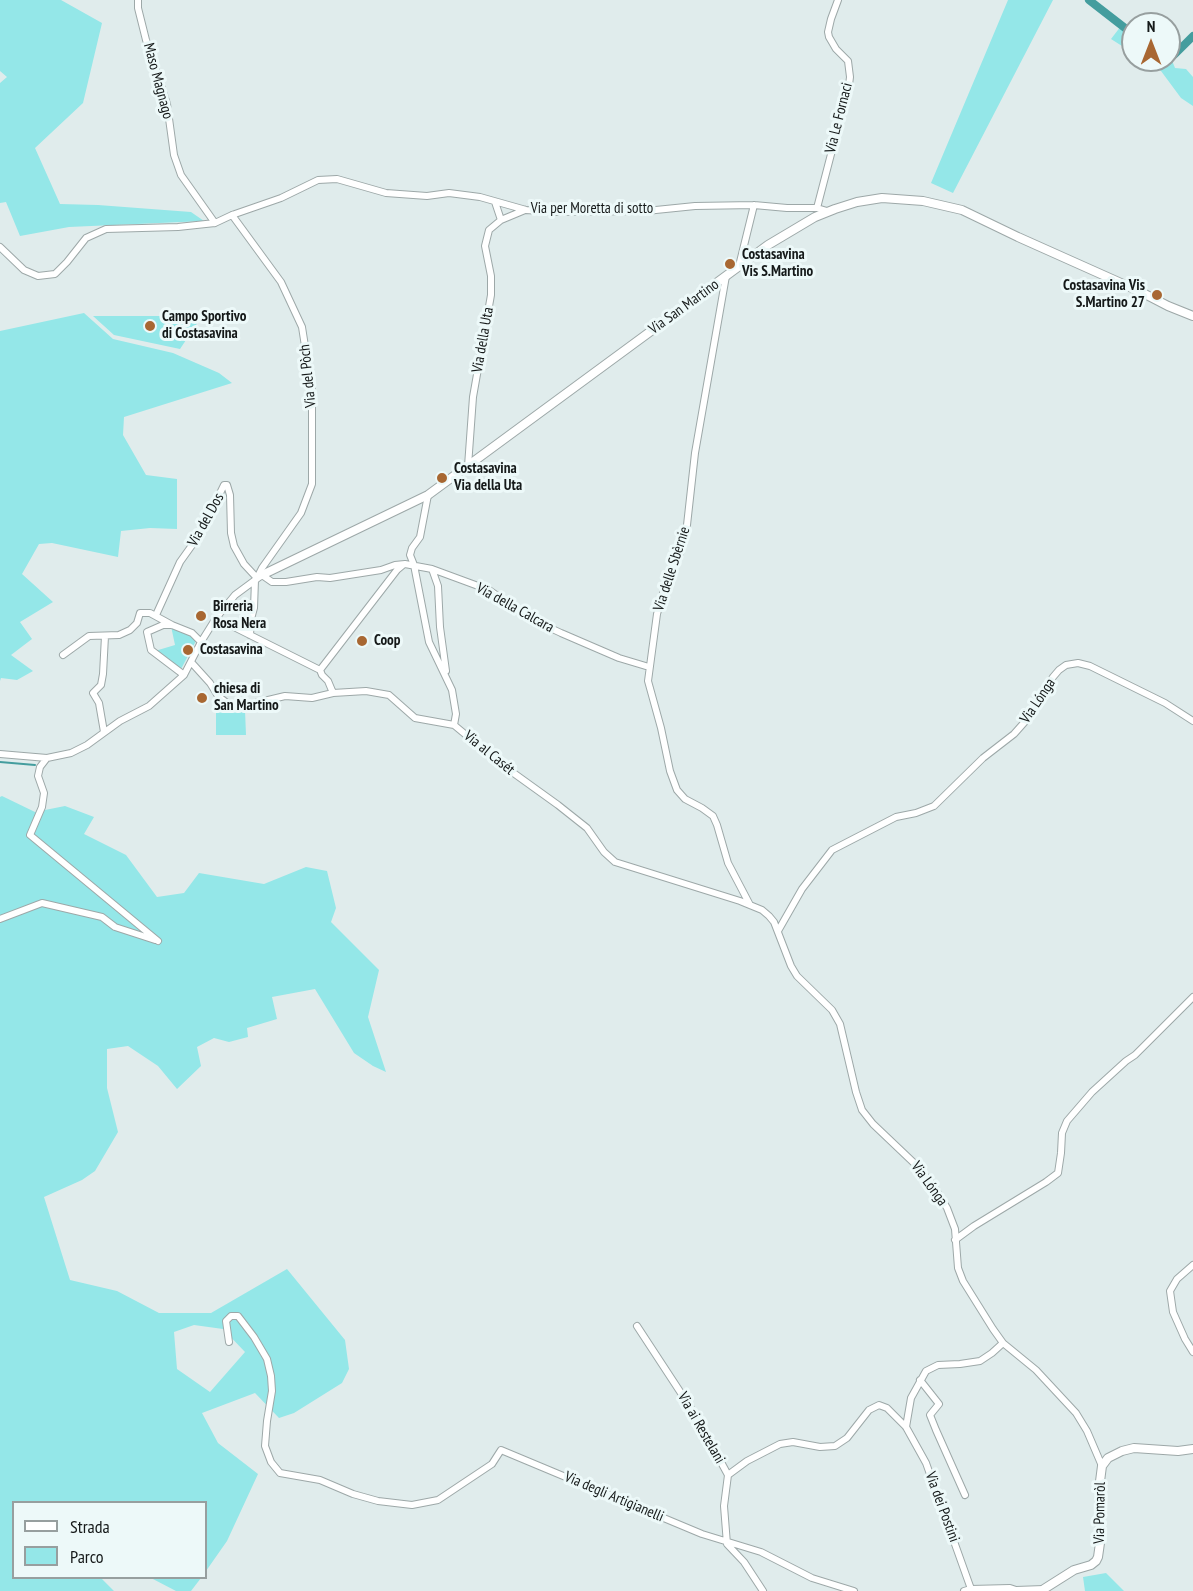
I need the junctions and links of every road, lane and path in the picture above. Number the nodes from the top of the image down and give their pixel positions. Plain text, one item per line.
1 (138, 0) edge
2 (838, 0) edge
3 (495, 202) junction
4 (754, 205) junction
5 (817, 208) junction
6 (526, 210) junction
7 (828, 212) junction
8 (232, 215) junction
9 (501, 220) junction
10 (215, 223) junction
11 (0, 247) edge
12 (739, 266) junction
13 (726, 276) junction
14 (1193, 316) edge
15 (468, 466) junction
16 (428, 495) junction
17 (405, 564) junction
18 (414, 565) junction
19 (432, 569) junction
20 (258, 578) junction
21 (156, 615) junction
22 (216, 618) junction
23 (172, 625) junction
24 (250, 634) junction
25 (105, 636) junction
26 (201, 642) junction
27 (63, 655) dead end
28 (191, 662) junction
29 (649, 667) junction
30 (320, 670) junction
31 (184, 675) junction
32 (447, 677) junction
33 (333, 693) junction
34 (1193, 721) edge
35 (454, 725) junction
36 (104, 732) junction
37 (0, 754) edge
38 (47, 758) junction
39 (750, 905) junction
40 (0, 919) edge
41 (778, 931) junction
42 (1193, 997) edge
43 (955, 1240) junction
44 (1193, 1264) edge
45 (637, 1326) dead end
46 (229, 1342) dead end
47 (1003, 1343) junction
48 (1193, 1352) edge
49 (920, 1380) junction
50 (906, 1427) junction
51 (1193, 1449) edge
52 (1102, 1466) junction
53 (728, 1475) junction
54 (965, 1495) dead end
55 (727, 1542) junction
56 (1044, 1590) edge
57 (763, 1591) edge
58 (854, 1591) edge
59 (967, 1591) edge
60 (1016, 1591) edge

1 - 10 street, Maso Magnago
2 - 5 street, Via Le Fornaci
3 - 6 street, Via per Moretta di sotto
3 - 8 street, Via per Moretta di sotto
3 - 9 street
4 - 5 street, Via per Moretta di sotto
4 - 6 street, Via per Moretta di sotto
4 - 12 street
5 - 7 street, Via per Moretta di sotto
6 - 9 street
7 - 12 street, Via San Martino
7 - 14 street, Via San Martino
8 - 10 street, Via per Moretta di sotto
8 - 20 street, Via del Pòch
9 - 15 street, Via della Uta
10 - 11 street, Via per Moretta di sotto
12 - 13 street, Via San Martino
13 - 15 street, Via San Martino
13 - 29 street, Via delle Sbèrnie
15 - 16 street, Via San Martino
16 - 18 street
16 - 20 street, Via San Martino
17 - 18 street, Via della Calcara
17 - 20 street, Via della Calcara
17 - 30 street
18 - 19 street, Via della Calcara
18 - 32 street
19 - 29 street, Via della Calcara
19 - 32 street
20 - 21 street, Via del Dos
20 - 22 street, Via San Martino
20 - 24 street
21 - 23 street
21 - 25 street
22 - 24 street
22 - 26 street, Via San Martino
23 - 26 street
23 - 31 street
24 - 30 street
25 - 27 street
25 - 36 street
26 - 28 street, Via San Martino
28 - 31 street, Via San Martino
28 - 33 street, Via al Casét
29 - 39 street, Via delle Sbèrnie
30 - 33 street
31 - 36 street
32 - 35 street
33 - 35 street, Via al Casét
34 - 41 street, Via Lónga
35 - 39 street, Via al Casét
36 - 38 street
37 - 38 street
38 - 40 street
39 - 41 street, Via Lónga
41 - 43 street, Via Lónga
42 - 43 street
43 - 47 street, Via Lónga
44 - 48 street
45 - 53 street, Via ai Restelani
46 - 55 street, Via degli Artigianelli
47 - 49 street
47 - 52 street, Via Lónga
49 - 50 street
49 - 54 street, Via dei Postini
50 - 53 street, Via dei Postini
50 - 59 street, Via dei Postini
51 - 52 street, Via Pomaròl
52 - 56 street, Via Pomaròl
53 - 55 street, Via ai Restelani
55 - 57 street
55 - 58 street, Via degli Artigianelli
56 - 60 street
59 - 60 street

